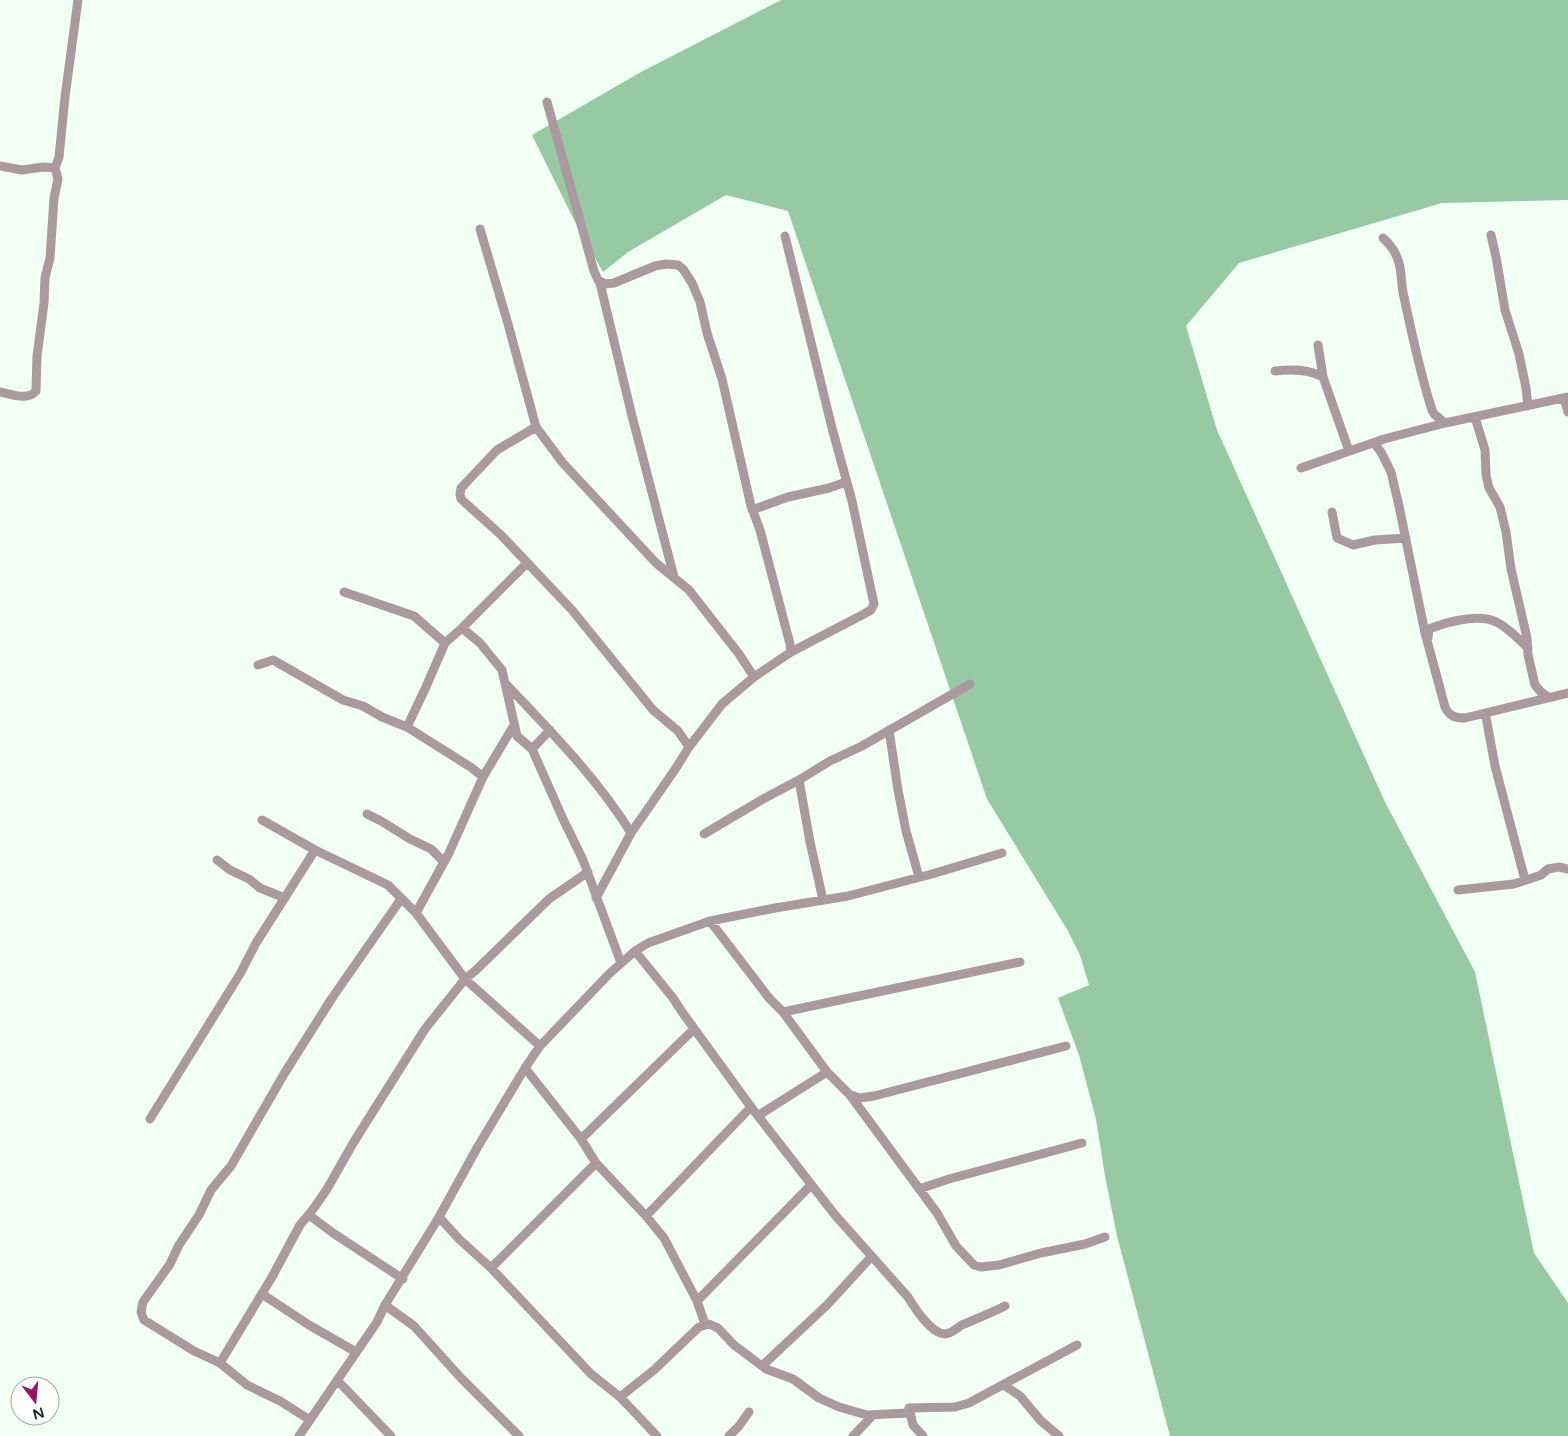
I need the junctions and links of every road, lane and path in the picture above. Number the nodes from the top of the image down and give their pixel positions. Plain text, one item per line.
1 (78, 0) edge
2 (547, 102) dead end
3 (0, 166) edge
4 (55, 168) junction
5 (480, 228) dead end
6 (1491, 235) dead end
7 (785, 236) dead end
8 (1383, 238) dead end
9 (600, 282) junction
10 (1318, 344) dead end
11 (1275, 371) dead end
12 (1324, 377) junction
13 (0, 392) edge
14 (1566, 398) edge
15 (1528, 406) junction
16 (1568, 412) edge
17 (1475, 417) junction
18 (1445, 424) junction
19 (536, 427) junction
20 (1374, 442) junction
21 (1348, 451) junction
22 (1301, 468) dead end
23 (846, 482) junction
24 (752, 510) junction
25 (1332, 512) dead end
26 (1406, 538) junction
27 (526, 564) junction
28 (674, 577) junction
29 (344, 592) dead end
30 (462, 628) junction
31 (1427, 640) junction
32 (445, 643) junction
33 (1528, 648) junction
34 (791, 652) junction
35 (258, 664) dead end
36 (754, 677) junction
37 (970, 684) dead end
38 (507, 685) junction
39 (1568, 693) edge
40 (1548, 697) junction
41 (1486, 717) dead end
42 (514, 726) junction
43 (407, 727) junction
44 (550, 730) junction
45 (889, 730) junction
46 (688, 747) junction
47 (532, 749) junction
48 (483, 778) junction
49 (799, 780) junction
50 (367, 814) dead end
51 (262, 820) dead end
52 (630, 833) junction
53 (704, 834) dead end
54 (315, 850) junction
55 (1002, 853) dead end
56 (217, 860) dead end
57 (444, 862) junction
58 (1568, 869) edge
59 (588, 872) junction
60 (919, 878) junction
61 (1525, 880) junction
62 (1458, 890) dead end
63 (286, 898) junction
64 (596, 898) junction
65 (400, 899) junction
66 (824, 900) junction
67 (416, 913) junction
68 (710, 921) junction
69 (635, 951) junction
70 (1020, 962) dead end
71 (621, 963) junction
72 (465, 979) junction
73 (783, 1012) junction
74 (694, 1029) junction
75 (540, 1046) junction
76 (1066, 1046) dead end
77 (525, 1068) junction
78 (827, 1072) junction
79 (850, 1095) junction
80 (751, 1106) junction
81 (760, 1115) junction
82 (150, 1119) dead end
83 (581, 1139) junction
84 (1082, 1143) dead end
85 (596, 1163) junction
86 (811, 1185) junction
87 (919, 1189) junction
88 (310, 1215) junction
89 (646, 1216) junction
90 (440, 1217) junction
91 (1105, 1237) dead end
92 (871, 1257) junction
93 (491, 1268) junction
94 (402, 1279) junction
95 (262, 1294) junction
96 (697, 1301) junction
97 (385, 1305) junction
98 (1005, 1306) dead end
99 (705, 1324) junction
100 (1078, 1344) dead end
101 (356, 1352) junction
102 (220, 1363) junction
103 (762, 1366) junction
104 (337, 1380) junction
105 (1004, 1385) junction
106 (620, 1397) junction
107 (909, 1408) junction
108 (749, 1412) dead end
109 (873, 1416) junction
110 (310, 1420) junction
111 (299, 1436) edge
112 (391, 1436) edge
113 (519, 1436) edge
114 (657, 1436) edge
115 (729, 1436) edge
116 (853, 1436) edge
117 (923, 1436) edge
118 (1060, 1436) edge

1 - 4 street
2 - 9 street
3 - 4 street
4 - 13 street
5 - 19 street
6 - 15 street
7 - 23 street
8 - 18 street
9 - 24 street
9 - 28 street
10 - 12 street
11 - 12 street
12 - 21 street
14 - 15 street
14 - 16 street
15 - 17 street
17 - 18 street
17 - 33 street
18 - 20 street
19 - 27 street
19 - 28 street
20 - 21 street
20 - 26 street
21 - 22 street
23 - 24 street
23 - 34 street
24 - 34 street
25 - 26 street
26 - 31 street
27 - 30 street
27 - 46 street
28 - 36 street
29 - 32 street
30 - 32 street
30 - 38 street
31 - 33 street
31 - 40 street
32 - 43 street
33 - 40 street
34 - 36 street
35 - 43 street
36 - 46 street
37 - 45 street
38 - 42 street
38 - 44 street
39 - 40 street
41 - 61 street
42 - 47 street
42 - 48 street
43 - 48 street
44 - 47 street
44 - 52 street
45 - 49 street
45 - 60 street
46 - 52 street
47 - 59 street
48 - 57 street
49 - 53 street
49 - 66 street
50 - 57 street
51 - 54 street
52 - 64 street
54 - 63 street
54 - 65 street
55 - 60 street
56 - 63 street
57 - 67 street
58 - 61 street
59 - 64 street
59 - 72 street
60 - 66 street
61 - 62 street
63 - 82 street
64 - 71 street
65 - 67 street
65 - 102 street
66 - 68 street
67 - 72 street
68 - 69 street
68 - 73 street
69 - 71 street
69 - 74 street
70 - 73 street
71 - 75 street
72 - 75 street
72 - 88 street
73 - 78 street
74 - 80 street
74 - 83 street
75 - 77 street
76 - 79 street
77 - 83 street
77 - 90 street
78 - 79 street
78 - 81 street
79 - 87 street
80 - 81 street
80 - 89 street
81 - 86 street
83 - 85 street
84 - 87 street
85 - 89 street
85 - 93 street
86 - 92 street
86 - 96 street
87 - 91 street
88 - 94 street
88 - 95 street
89 - 96 street
90 - 93 street
90 - 94 street
92 - 98 street
92 - 103 street
93 - 106 street
94 - 97 street
95 - 101 street
95 - 102 street
96 - 99 street
97 - 101 street
97 - 113 street
99 - 103 street
99 - 106 street
100 - 105 street
101 - 104 street
102 - 110 street
103 - 109 street
104 - 110 street
104 - 112 street
105 - 107 street
105 - 118 street
106 - 114 street
107 - 109 street
107 - 117 street
108 - 115 street
109 - 116 street
110 - 111 street

